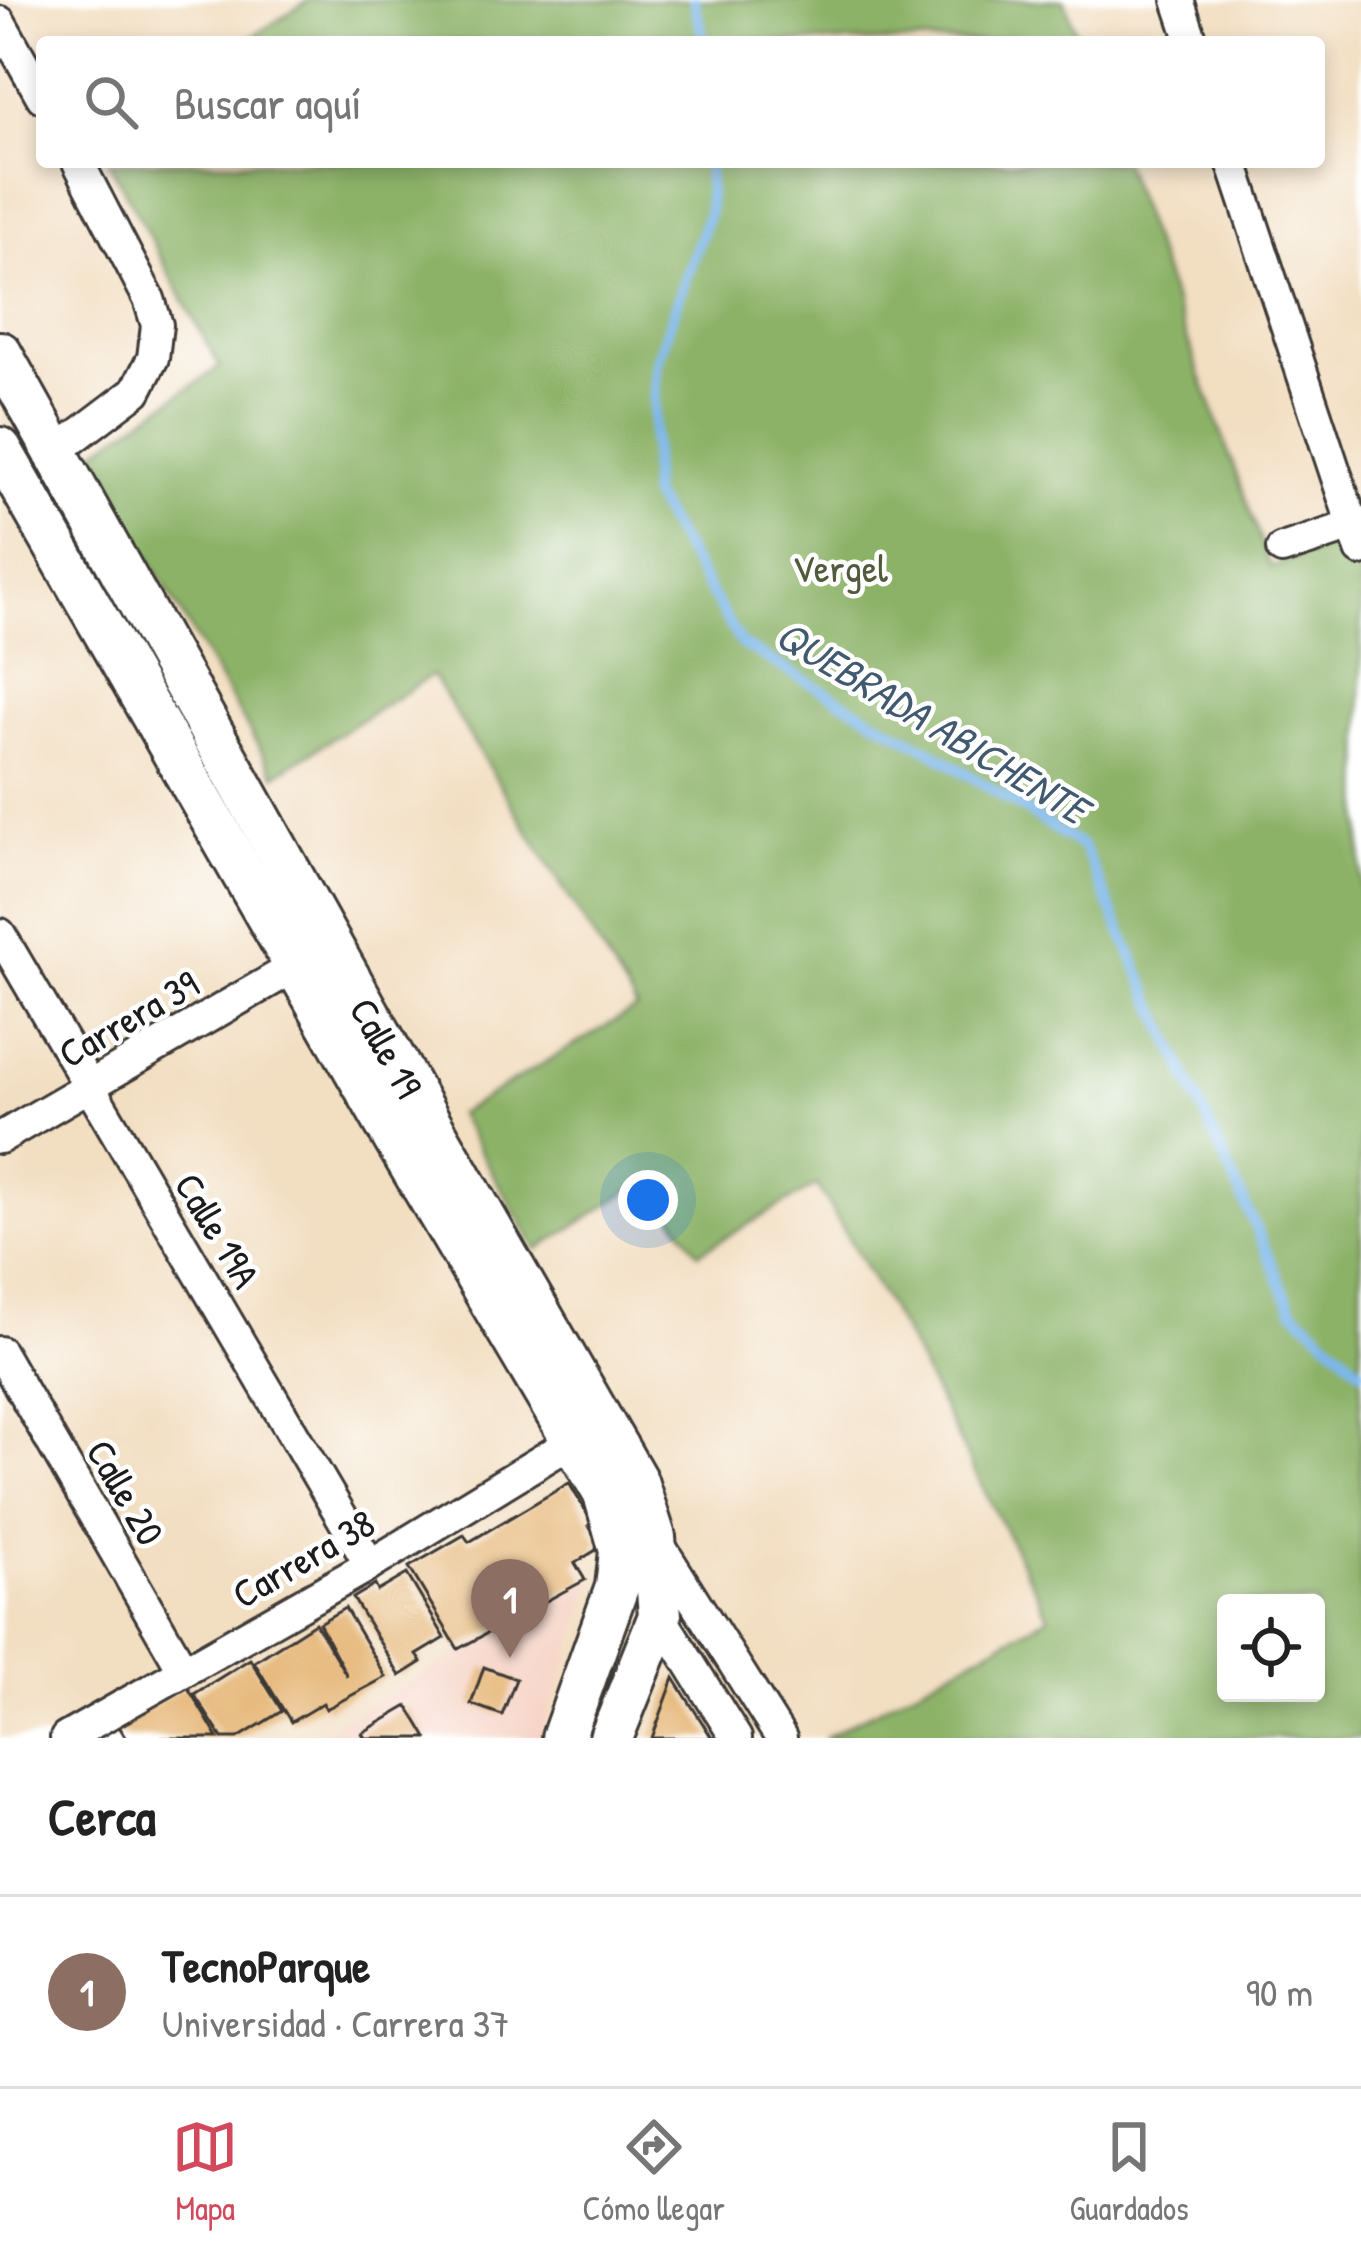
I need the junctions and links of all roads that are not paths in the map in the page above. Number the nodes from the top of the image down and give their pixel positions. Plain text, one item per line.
1 (1178, 0) edge
2 (0, 22) edge
3 (1190, 36) edge
4 (36, 87) edge
5 (81, 168) edge
6 (1234, 168) edge
7 (0, 353) edge
8 (58, 450) junction
9 (4, 464) edge
10 (1358, 532) edge
11 (1282, 549) dead end
12 (0, 934) edge
13 (296, 966) junction
14 (88, 1088) junction
15 (0, 1138) edge
16 (0, 1352) edge
17 (575, 1440) junction
18 (637, 1544) junction
19 (370, 1565) junction
20 (660, 1616) junction
21 (184, 1671) junction
22 (66, 1738) edge
23 (562, 1738) edge
24 (610, 1738) edge
25 (736, 1738) edge
26 (781, 1738) edge

1 - 3 street
2 - 4 street
5 - 8 street
6 - 10 street
7 - 8 main road, Calle 19
8 - 18 main road, Calle 19
9 - 13 main road, Calle 19
10 - 11 street
12 - 14 street, Calle 19A
13 - 14 street, Carrera 39
13 - 17 main road, Calle 19
14 - 15 street, Carrera 39
14 - 19 street, Calle 19A
16 - 21 street, Calle 20
17 - 18 main road, Calle 19
17 - 19 street, Carrera 38
18 - 20 main road
18 - 23 main road
18 - 26 street, Calle 19
19 - 21 street, Carrera 38
20 - 24 main road
20 - 25 street
21 - 22 street, Carrera 38

